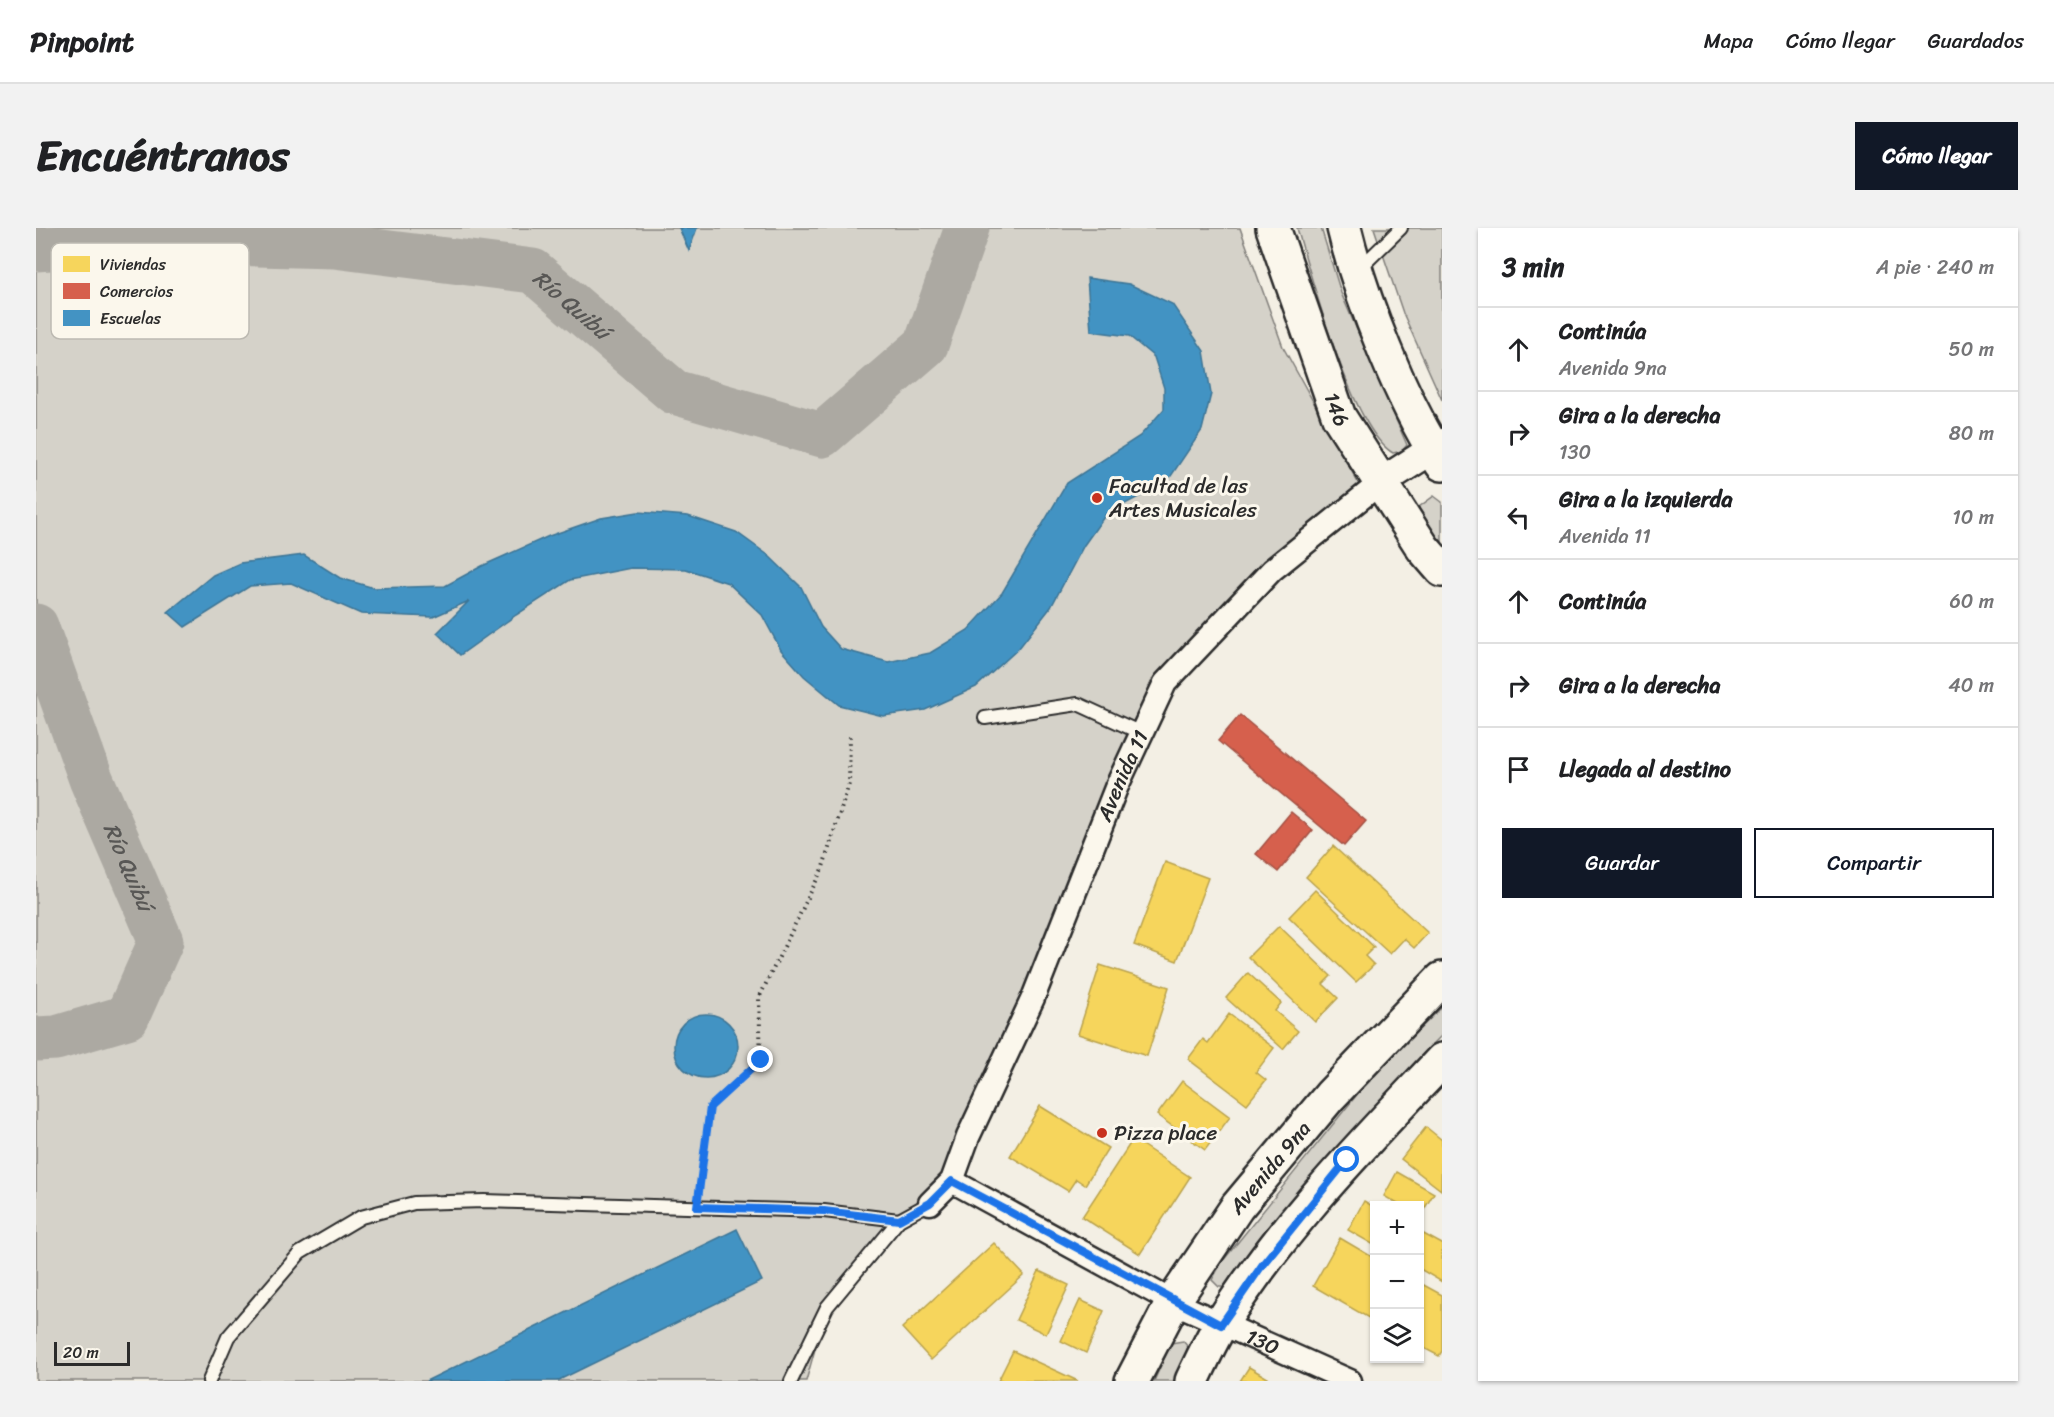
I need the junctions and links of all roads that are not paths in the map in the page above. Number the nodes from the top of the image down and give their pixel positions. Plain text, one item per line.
1 (1273, 228) edge
2 (1344, 228) edge
3 (1401, 228) edge
4 (1355, 273) junction
5 (1439, 452) edge
6 (1380, 483) junction
7 (1442, 570) edge
8 (985, 718) dead end
9 (1141, 733) junction
10 (1442, 979) edge
11 (1442, 1060) edge
12 (952, 1181) junction
13 (930, 1203) joint
14 (899, 1220) junction
15 (1173, 1302) junction
16 (1221, 1325) junction
17 (209, 1381) edge
18 (791, 1381) edge
19 (1132, 1381) edge
20 (1191, 1381) edge
21 (1350, 1381) edge

1 - 6 main road, 146
2 - 4 main road
3 - 4 lane
4 - 5 main road
5 - 6 street, Avenida 11
6 - 7 main road, 146
6 - 9 street, Avenida 11
8 - 9 lane
9 - 12 street, Avenida 11
10 - 15 main road, Avenida 9na
11 - 16 main road
12 - 13 street, Avenida 11
12 - 15 street, 130
13 - 14 lane
14 - 17 lane
14 - 18 lane
15 - 16 street, 130
15 - 19 main road, Avenida 9na
16 - 20 main road
16 - 21 street, 130

